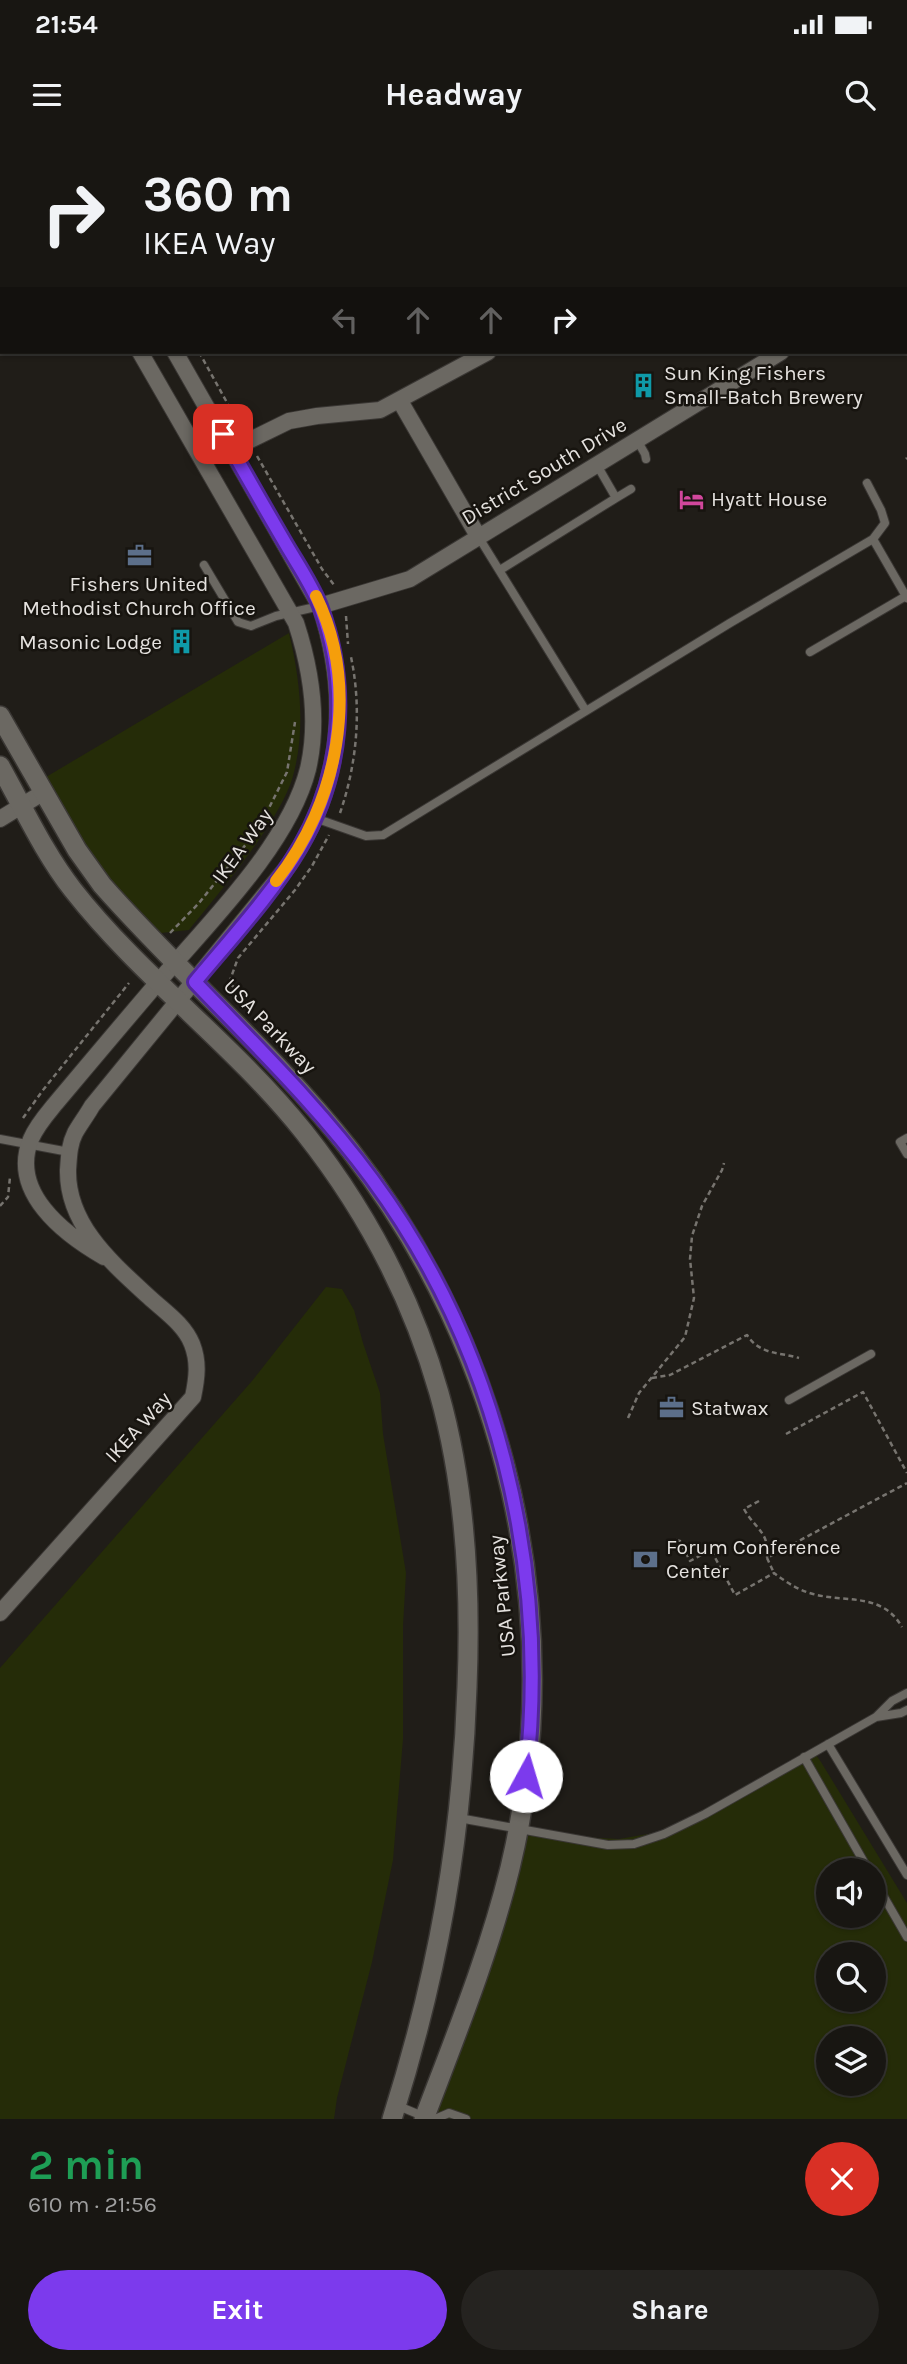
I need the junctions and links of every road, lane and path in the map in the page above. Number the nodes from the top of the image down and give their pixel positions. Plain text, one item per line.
1 (141, 354) edge
2 (176, 354) edge
3 (200, 354) edge
4 (484, 354) edge
5 (778, 354) edge
6 (400, 401) junction
7 (637, 439) junction
8 (248, 441) junction
9 (232, 449) junction
10 (646, 459) dead end
11 (205, 464) junction
12 (596, 464) junction
13 (867, 483) dead end
14 (631, 489) dead end
15 (616, 498) junction
16 (478, 536) junction
17 (873, 539) junction
18 (204, 565) dead end
19 (500, 570) junction
20 (335, 588) dead end
21 (906, 597) edge
22 (320, 606) junction
23 (291, 612) junction
24 (810, 652) dead end
25 (586, 711) junction
26 (0, 716) edge
27 (295, 721) dead end
28 (0, 766) edge
29 (44, 792) junction
30 (22, 805) junction
31 (315, 818) junction
32 (0, 819) edge
33 (170, 933) dead end
34 (176, 962) junction
35 (158, 982) junction
36 (195, 982) junction
37 (129, 983) dead end
38 (178, 1002) junction
39 (22, 1121) dead end
40 (907, 1138) edge
41 (0, 1139) edge
42 (29, 1145) junction
43 (69, 1152) junction
44 (907, 1154) edge
45 (724, 1163) dead end
46 (10, 1170) dead end
47 (0, 1206) edge
48 (109, 1260) junction
49 (872, 1354) dead end
50 (799, 1358) dead end
51 (652, 1378) junction
52 (789, 1400) dead end
53 (628, 1418) dead end
54 (786, 1434) dead end
55 (907, 1473) edge
56 (907, 1483) edge
57 (759, 1501) dead end
58 (676, 1540) dead end
59 (767, 1558) junction
60 (774, 1573) junction
61 (0, 1613) edge
62 (902, 1627) dead end
63 (907, 1693) edge
64 (907, 1710) edge
65 (876, 1717) junction
66 (828, 1744) junction
67 (804, 1757) junction
68 (459, 1818) junction
69 (517, 1828) junction
70 (862, 1858) edge
71 (907, 1875) edge
72 (886, 1901) edge
73 (907, 1937) edge
74 (394, 2112) edge
75 (429, 2119) edge
76 (466, 2119) edge

1 - 11 street, IKEA Way
2 - 9 street, IKEA Way
3 - 8 path
4 - 6 street
5 - 7 street, District South Drive
6 - 8 street
6 - 16 street
7 - 10 lane
7 - 12 street, District South Drive
8 - 9 street
8 - 20 path
9 - 11 lane
9 - 22 street, IKEA Way
11 - 23 street, IKEA Way
12 - 15 lane
12 - 16 street, District South Drive
13 - 17 lane
14 - 15 lane
15 - 19 lane
16 - 19 lane
16 - 22 street, District South Drive
17 - 21 lane
17 - 25 lane
18 - 23 lane
19 - 25 lane
21 - 24 lane
22 - 23 lane
22 - 31 street, IKEA Way
23 - 34 street, IKEA Way
25 - 31 lane
26 - 29 street, USA Parkway
27 - 33 path
28 - 30 street, USA Parkway
29 - 30 street
29 - 34 street, USA Parkway
30 - 32 street
30 - 35 street, USA Parkway
31 - 36 street, IKEA Way
34 - 35 street, IKEA Way
34 - 36 street, USA Parkway
35 - 38 street, USA Parkway
35 - 42 street, IKEA Way
36 - 38 street, IKEA Way
36 - 69 street, USA Parkway
37 - 39 path
38 - 43 street, IKEA Way
38 - 68 street, USA Parkway
40 - 44 lane
41 - 42 lane
42 - 43 lane
42 - 48 street, IKEA Way
43 - 48 street, IKEA Way
45 - 51 path
46 - 47 path
48 - 61 street, IKEA Way
49 - 52 lane
50 - 51 path
51 - 53 path
54 - 55 path
56 - 59 path
57 - 59 path
58 - 60 path
59 - 60 path
60 - 62 path
63 - 65 lane
64 - 65 lane
65 - 66 lane
66 - 67 lane
66 - 71 lane
67 - 69 lane
67 - 70 lane
68 - 69 lane
68 - 74 street, USA Parkway
69 - 75 street, USA Parkway
72 - 73 lane
74 - 75 lane
75 - 76 lane

